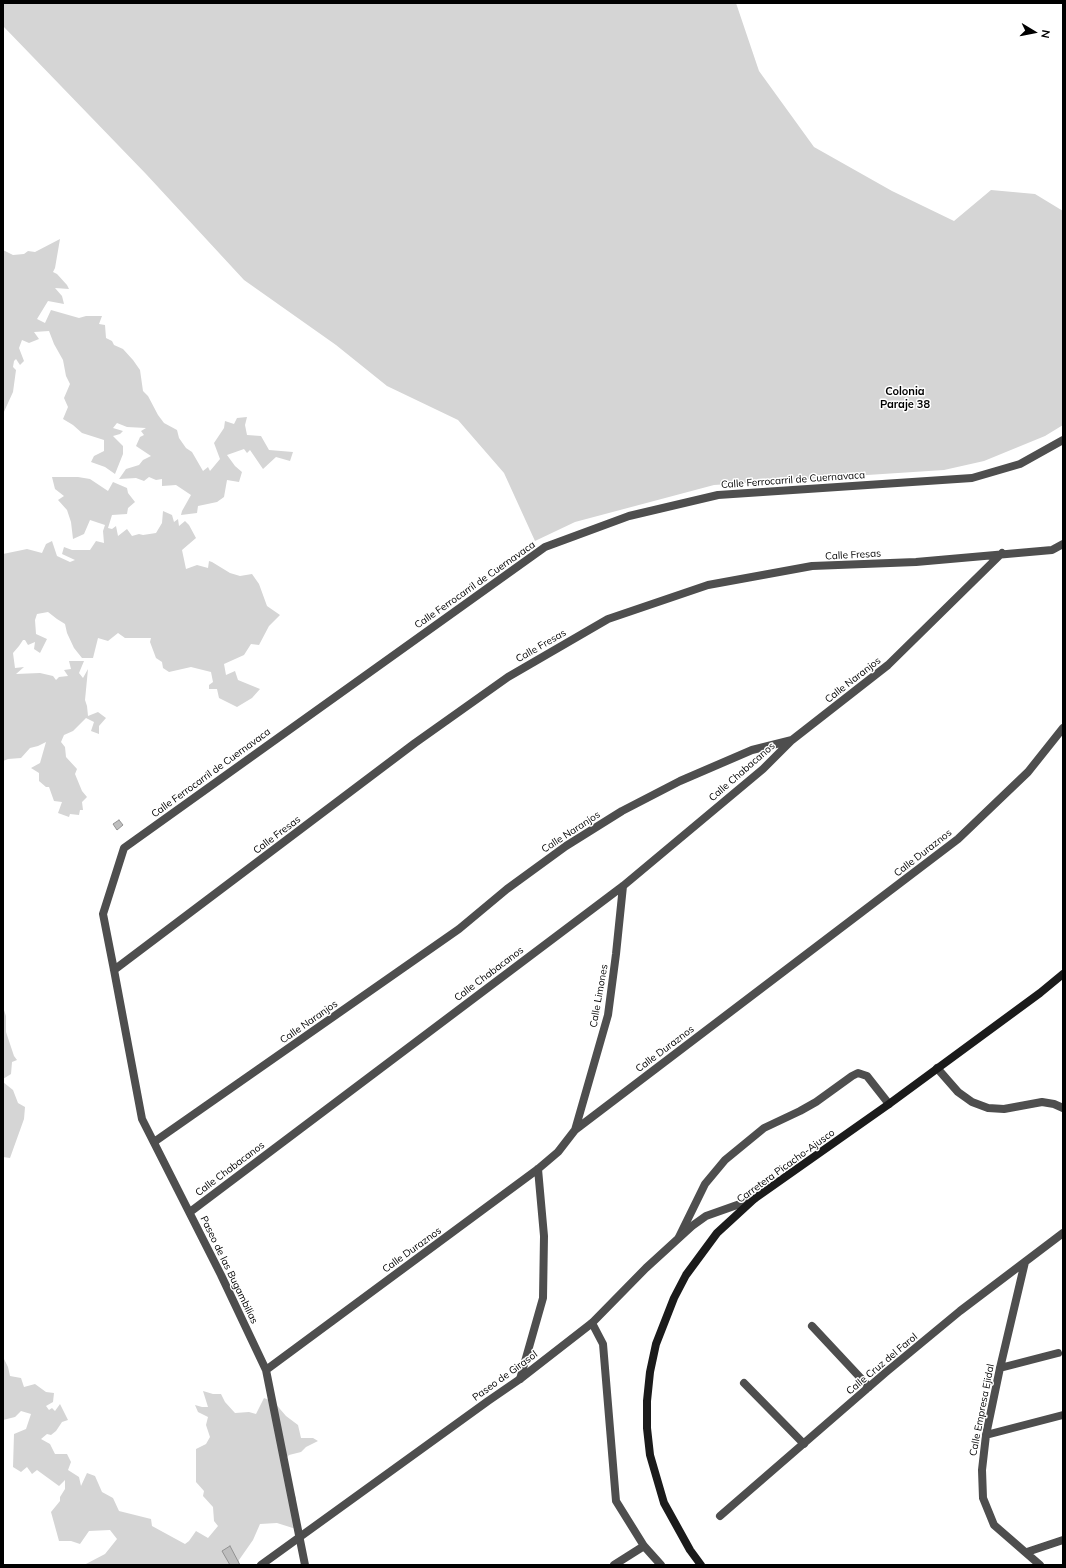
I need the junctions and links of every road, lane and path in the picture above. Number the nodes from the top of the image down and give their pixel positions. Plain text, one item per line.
1 (1063, 440) edge
2 (1063, 544) edge
3 (1002, 553) junction
4 (1063, 728) edge
5 (792, 740) junction
6 (623, 886) junction
7 (114, 970) junction
8 (1063, 974) edge
9 (937, 1068) junction
10 (888, 1104) junction
11 (1063, 1108) edge
12 (575, 1130) junction
13 (154, 1142) junction
14 (538, 1169) junction
15 (754, 1199) junction
16 (190, 1212) junction
17 (1063, 1233) edge
18 (678, 1238) junction
19 (1025, 1262) junction
20 (592, 1323) junction
21 (812, 1326) dead end
22 (1058, 1353) dead end
23 (1000, 1368) junction
24 (266, 1370) junction
25 (520, 1379) junction
26 (744, 1383) dead end
27 (870, 1387) junction
28 (1063, 1415) edge
29 (986, 1435) junction
30 (804, 1444) junction
31 (720, 1516) dead end
32 (300, 1537) junction
33 (1063, 1540) edge
34 (644, 1546) junction
35 (1027, 1552) junction
36 (261, 1565) edge
37 (305, 1565) edge
38 (614, 1565) edge
39 (660, 1565) edge
40 (701, 1565) edge
41 (1040, 1565) edge

1 - 7 street, Calle Ferrocarril de Cuernavaca
2 - 3 street, Calle Fresas
3 - 5 street, Calle Naranjos
3 - 7 street, Calle Fresas
4 - 12 street, Calle Duraznos
5 - 6 street, Calle Chabacanos
5 - 13 street, Calle Naranjos
6 - 12 street, Calle Limones
6 - 16 street, Calle Chabacanos
7 - 13 street, Paseo de las Bugambilias
8 - 9 main road, Carretera Picacho-Ajusco
9 - 10 main road, Carretera Picacho-Ajusco
9 - 11 street
10 - 15 main road, Carretera Picacho-Ajusco
10 - 18 street
12 - 14 street, Calle Duraznos
13 - 16 street, Paseo de las Bugambilias
14 - 24 street, Calle Duraznos
14 - 25 street
15 - 18 street, Paseo de Girasol
15 - 40 main road, Carretera Picacho-Ajusco
16 - 24 street, Paseo de las Bugambilias
17 - 19 street, Calle Cruz del Farol
18 - 20 street, Paseo de Girasol
19 - 23 street, Calle Empresa Ejidal
19 - 27 street, Calle Cruz del Farol
20 - 25 street, Paseo de Girasol
20 - 34 street
21 - 27 street
22 - 23 street
23 - 29 street, Calle Empresa Ejidal
24 - 32 street, Paseo de las Bugambilias
25 - 32 street, Paseo de Girasol
26 - 30 street
27 - 30 street, Calle Cruz del Farol
28 - 29 street
29 - 35 street, Calle Empresa Ejidal
30 - 31 street, Calle Cruz del Farol
32 - 36 street, Paseo de Girasol
32 - 37 street, Paseo de las Bugambilias
33 - 35 street
34 - 38 street
34 - 39 street
35 - 41 street, Calle Empresa Ejidal

